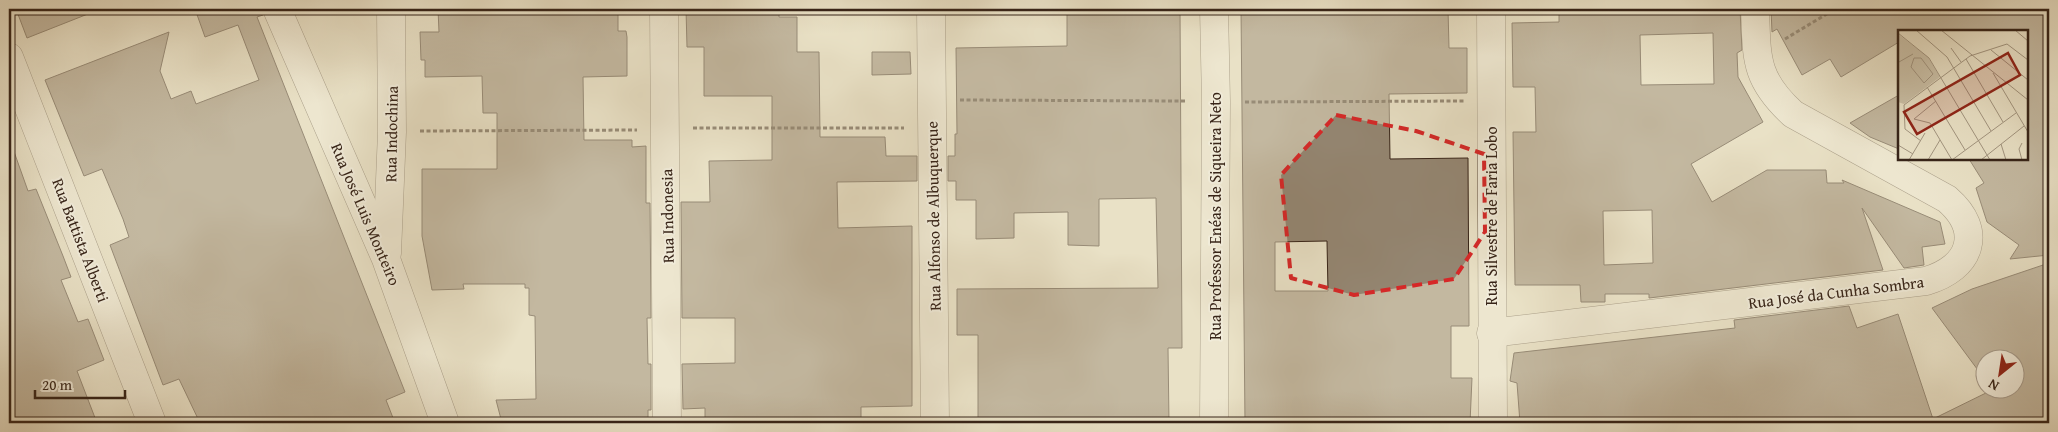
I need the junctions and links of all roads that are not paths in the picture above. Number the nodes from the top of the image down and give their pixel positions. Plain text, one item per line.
1 (277, 9) edge
2 (391, 9) edge
3 (664, 9) edge
4 (931, 9) edge
5 (1214, 9) edge
6 (1491, 9) edge
7 (1755, 9) edge
8 (9, 57) edge
9 (386, 259) junction
10 (1491, 333) junction
11 (152, 423) edge
12 (445, 423) edge
13 (667, 423) edge
14 (935, 423) edge
15 (1214, 423) edge
16 (1493, 423) edge

1 - 9 street, Rua José Luis Monteiro
2 - 9 street, Rua Indochina
3 - 13 street, Rua Indonesia
4 - 14 street, Rua Alfonso de Albuquerque
5 - 15 street, Rua Professor Enéas de Siqueira Neto
6 - 10 street, Rua Silvestre de Faria Lobo
7 - 10 street, Rua José da Cunha Sombra
8 - 11 street, Rua Battista Alberti
9 - 12 street, Rua José Luis Monteiro
10 - 16 street, Rua Silvestre de Faria Lobo

